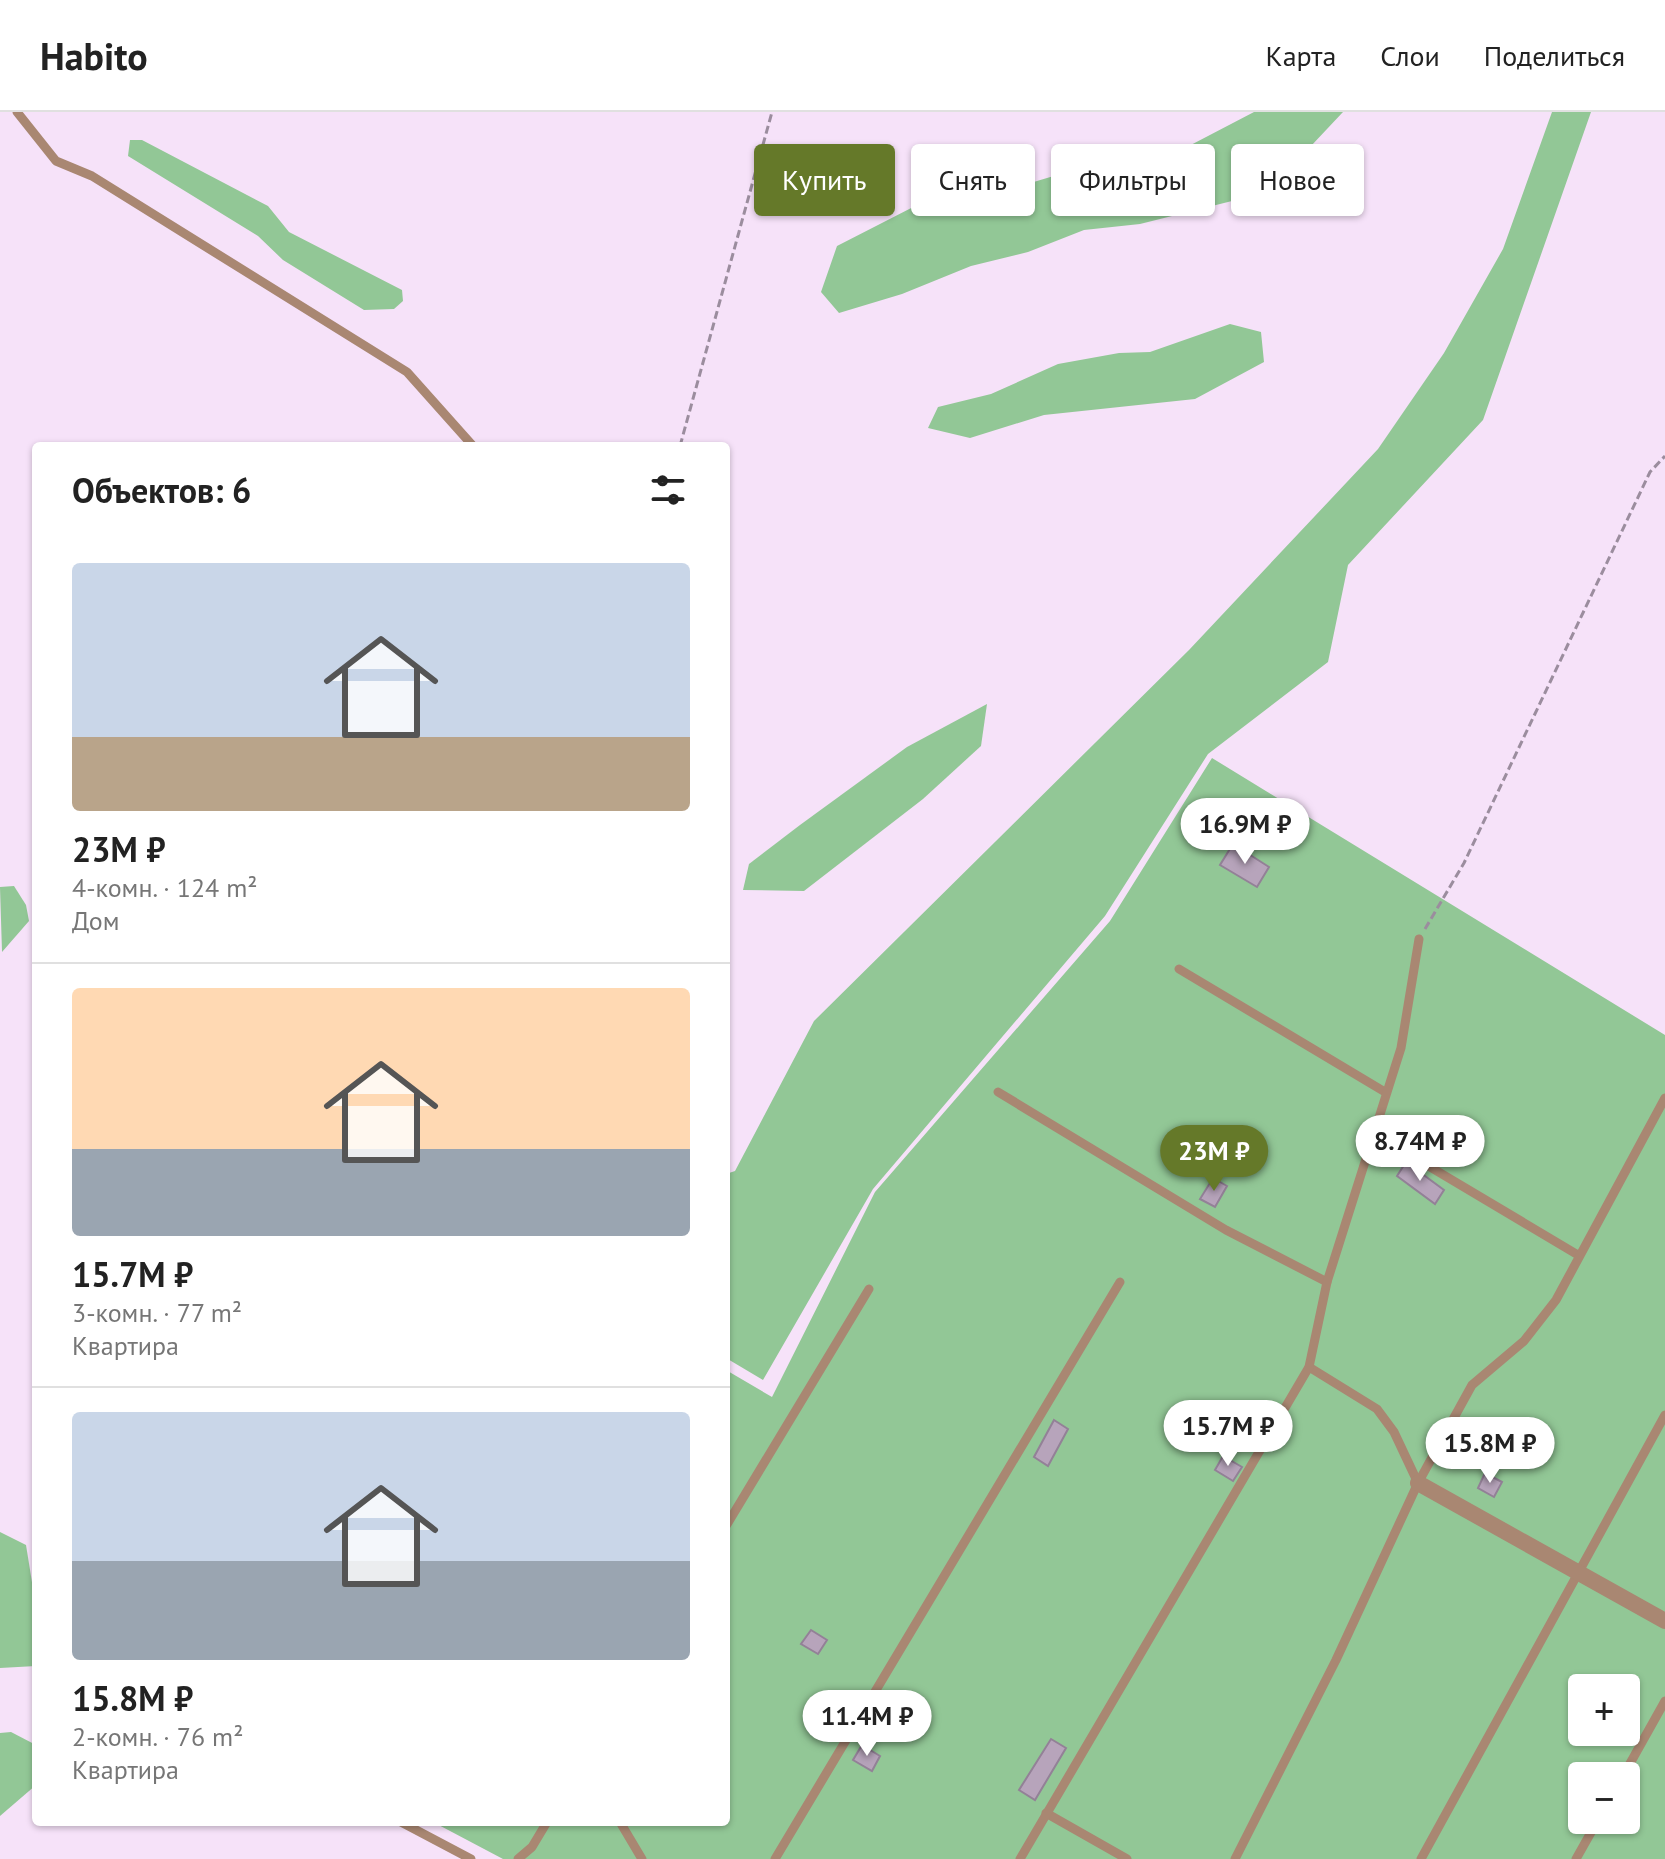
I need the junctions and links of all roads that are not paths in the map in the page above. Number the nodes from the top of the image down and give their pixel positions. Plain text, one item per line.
1 (17, 112) edge
2 (469, 442) edge
3 (1419, 939) road end
4 (1179, 969) dead end
5 (998, 1092) dead end
6 (1385, 1092) junction
7 (1665, 1098) edge
8 (1373, 1133) junction
9 (1578, 1255) junction
10 (1120, 1282) dead end
11 (1327, 1282) junction
12 (869, 1289) dead end
13 (1309, 1367) junction
14 (1665, 1415) edge
15 (1418, 1483) junction
16 (730, 1519) edge
17 (1577, 1573) junction
18 (1665, 1621) edge
19 (1665, 1701) edge
20 (1631, 1762) edge
21 (1046, 1813) junction
22 (409, 1826) edge
23 (545, 1826) edge
24 (622, 1826) edge
25 (1590, 1834) edge
26 (471, 1859) edge
27 (518, 1859) edge
28 (642, 1859) edge
29 (775, 1859) edge
30 (1020, 1859) edge
31 (1127, 1859) edge
32 (1235, 1859) edge
33 (1421, 1859) edge
34 (1576, 1859) edge

1 - 2 lane
3 - 6 lane
4 - 6 lane
5 - 11 lane
6 - 8 lane
7 - 9 lane
8 - 9 lane
8 - 11 lane
9 - 15 lane
10 - 29 lane
11 - 13 lane
12 - 16 lane
13 - 15 lane
13 - 21 lane
14 - 17 lane
15 - 17 street
15 - 32 lane
17 - 18 street
17 - 33 lane
19 - 20 lane
21 - 30 lane
21 - 31 lane
22 - 26 lane
23 - 27 lane
24 - 28 lane
25 - 34 lane

